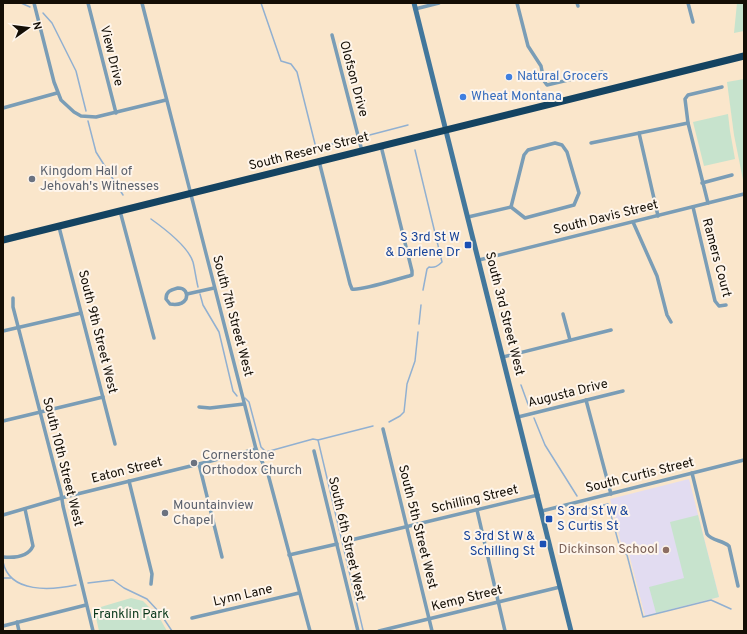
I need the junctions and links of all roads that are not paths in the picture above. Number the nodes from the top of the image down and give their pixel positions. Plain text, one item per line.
1 (34, 3) edge
2 (88, 3) edge
3 (142, 3) edge
4 (439, 3) edge
5 (517, 3) edge
6 (688, 3) edge
7 (414, 6) edge
8 (693, 22) dead end
9 (332, 34) dead end
10 (744, 56) edge
11 (602, 72) dead end
12 (722, 87) dead end
13 (58, 92) junction
14 (166, 100) junction
15 (3, 108) edge
16 (116, 113) junction
17 (688, 123) junction
18 (445, 131) junction
19 (638, 133) junction
20 (591, 143) dead end
21 (380, 146) junction
22 (362, 151) junction
23 (318, 161) junction
24 (732, 175) dead end
25 (702, 183) junction
26 (190, 193) junction
27 (744, 194) edge
28 (708, 203) junction
29 (511, 207) junction
30 (693, 207) junction
31 (120, 210) junction
32 (658, 216) junction
33 (468, 217) junction
34 (633, 222) junction
35 (59, 226) junction
36 (3, 240) edge
37 (479, 260) junction
38 (214, 288) junction
39 (187, 294) junction
40 (13, 298) dead end
41 (726, 305) dead end
42 (81, 313) junction
43 (563, 314) dead end
44 (671, 322) dead end
45 (18, 327) junction
46 (611, 330) dead end
47 (3, 331) edge
48 (154, 338) dead end
49 (570, 340) junction
50 (503, 357) junction
51 (623, 391) dead end
52 (103, 397) junction
53 (586, 400) junction
54 (244, 404) junction
55 (199, 407) dead end
56 (40, 413) junction
57 (518, 417) junction
58 (3, 421) edge
59 (383, 429) dead end
60 (116, 444) dead end
61 (256, 449) junction
62 (314, 452) dead end
63 (744, 460) edge
64 (200, 464) junction
65 (692, 473) junction
66 (129, 481) junction
67 (611, 494) junction
68 (538, 495) junction
69 (61, 498) junction
70 (25, 509) junction
71 (477, 510) junction
72 (542, 511) junction
73 (3, 515) edge
74 (407, 527) junction
75 (347, 541) dead end
76 (336, 544) junction
77 (289, 555) junction
78 (5, 557) edge
79 (222, 557) dead end
80 (150, 584) dead end
81 (738, 586) dead end
82 (560, 587) junction
83 (299, 593) junction
84 (498, 601) junction
85 (86, 605) junction
86 (192, 618) dead end
87 (429, 618) junction
88 (17, 622) junction
89 (3, 626) edge
90 (19, 631) edge
91 (93, 631) edge
92 (310, 631) edge
93 (358, 631) edge
94 (379, 631) edge
95 (432, 631) edge
96 (505, 631) edge
97 (571, 631) edge

1 - 13 street
2 - 16 street, View Drive
3 - 14 street, South 7th Street West
4 - 7 street
5 - 11 street
6 - 8 street
7 - 18 main road, South 3rd Street West
9 - 22 street, Olofson Drive
10 - 18 highway, South Reserve Street
12 - 17 street
13 - 15 street
13 - 16 street
14 - 16 street
14 - 26 street, South 7th Street West
17 - 19 street
17 - 25 street
18 - 21 highway, South Reserve Street
18 - 33 main road, South 3rd Street West
19 - 20 street
19 - 32 street
21 - 22 highway, South Reserve Street
21 - 23 street
22 - 23 highway, South Reserve Street
23 - 26 highway, South Reserve Street
24 - 25 street
25 - 28 street
26 - 31 highway, South Reserve Street
26 - 38 street, South 7th Street West
27 - 28 street, South Davis Street
28 - 30 street, South Davis Street
29 - 29 street
29 - 33 street
30 - 32 street, South Davis Street
30 - 41 street, Ramers Court
31 - 35 highway, South Reserve Street
31 - 48 street
32 - 34 street, South Davis Street
33 - 37 main road, South 3rd Street West
34 - 37 street, South Davis Street
34 - 44 street
35 - 36 highway, South Reserve Street
35 - 42 street, South 9th Street West
37 - 50 main road, South 3rd Street West
38 - 39 street
38 - 54 street, South 7th Street West
39 - 39 street
40 - 45 street, South 10th Street West
42 - 45 street
42 - 52 street, South 9th Street West
43 - 49 street
45 - 47 street
45 - 56 street, South 10th Street West
46 - 49 street
49 - 50 street
50 - 57 main road, South 3rd Street West
51 - 53 street, Augusta Drive
52 - 56 street
52 - 60 street, South 9th Street West
53 - 57 street, Augusta Drive
53 - 67 street
54 - 55 street
54 - 61 street, South 7th Street West
56 - 58 street
56 - 69 street, South 10th Street West
57 - 68 main road, South 3rd Street West
59 - 74 street, South 5th Street West
61 - 64 street, Eaton Street
61 - 77 street, South 7th Street West
62 - 76 street, South 6th Street West
63 - 65 street, South Curtis Street
64 - 66 street, Eaton Street
64 - 79 street
65 - 67 street, South Curtis Street
65 - 81 street
66 - 69 street, Eaton Street
66 - 80 street
67 - 72 street, South Curtis Street
68 - 71 street, Schilling Street
68 - 72 main road, South 3rd Street West
69 - 70 street, Eaton Street
69 - 85 street, South 10th Street West
70 - 73 street, Eaton Street
70 - 78 street
71 - 74 street, Schilling Street
71 - 84 street
72 - 82 main road, South 3rd Street West
74 - 75 street, Schilling Street
74 - 87 street, South 5th Street West
76 - 77 street
76 - 93 street, South 6th Street West
77 - 83 street, South 7th Street West
82 - 84 street, Kemp Street
82 - 97 main road, South 3rd Street West
83 - 86 street, Lynn Lane
83 - 92 street, South 7th Street West
84 - 87 street, Kemp Street
84 - 96 street
85 - 88 street
85 - 91 street, South 10th Street West
87 - 94 street, Kemp Street
87 - 95 street, South 5th Street West
88 - 89 street
88 - 90 street

